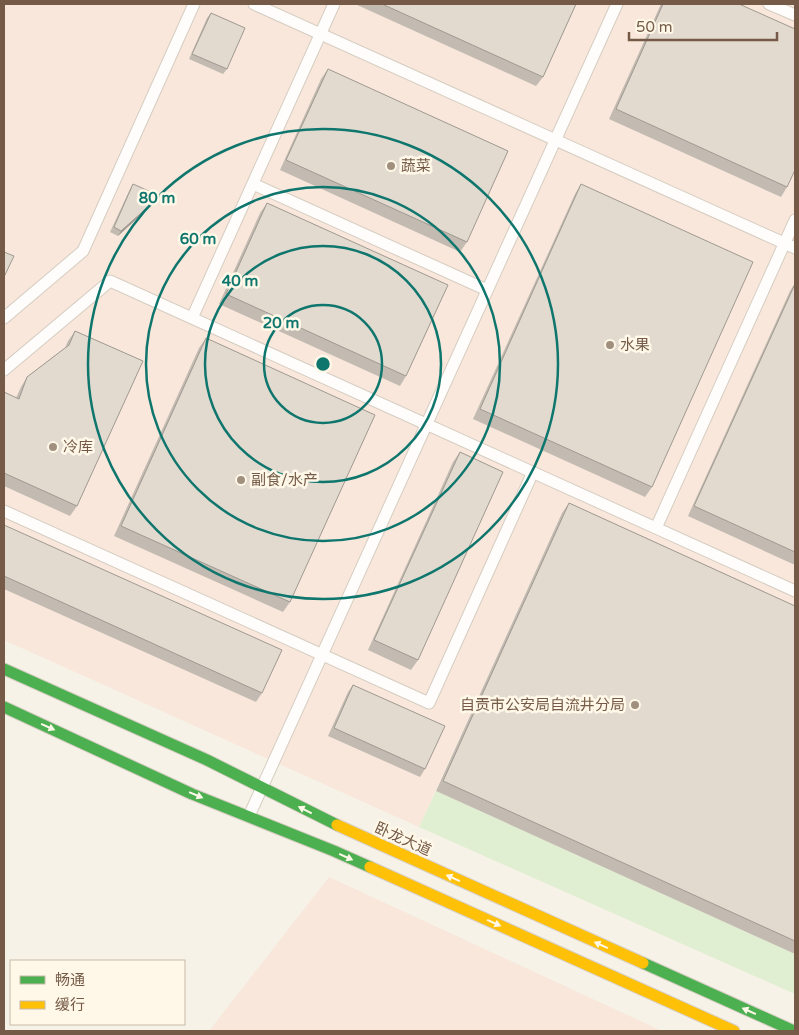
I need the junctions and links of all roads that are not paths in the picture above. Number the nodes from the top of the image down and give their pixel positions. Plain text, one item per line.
1 (194, 4) edge
2 (254, 4) edge
3 (334, 4) edge
4 (617, 4) edge
5 (769, 4) edge
6 (795, 15) edge
7 (555, 140) junction
8 (252, 184) junction
9 (795, 220) edge
10 (790, 246) edge
11 (487, 290) junction
12 (4, 318) edge
13 (192, 318) junction
14 (4, 370) edge
15 (426, 424) junction
16 (533, 472) junction
17 (4, 511) edge
18 (656, 528) junction
19 (795, 591) edge
20 (322, 655) junction
21 (4, 669) edge
22 (4, 707) edge
23 (262, 788) junction
24 (249, 816) junction
25 (734, 1031) edge
26 (794, 1031) edge

1 - 12 lane
2 - 7 lane
3 - 8 lane
4 - 7 lane
5 - 6 lane
7 - 10 lane
7 - 11 lane
8 - 11 lane
8 - 13 lane
9 - 10 lane
10 - 18 lane
11 - 15 lane
13 - 14 lane
13 - 15 lane
15 - 16 lane
15 - 20 lane
16 - 18 lane
16 - 20 lane
17 - 20 lane
18 - 19 lane
20 - 23 lane
21 - 23 main road, 卧龙大道
22 -> 24 main road
23 - 24 lane
26 -> 23 main road, 卧龙大道
24 -> 25 main road

